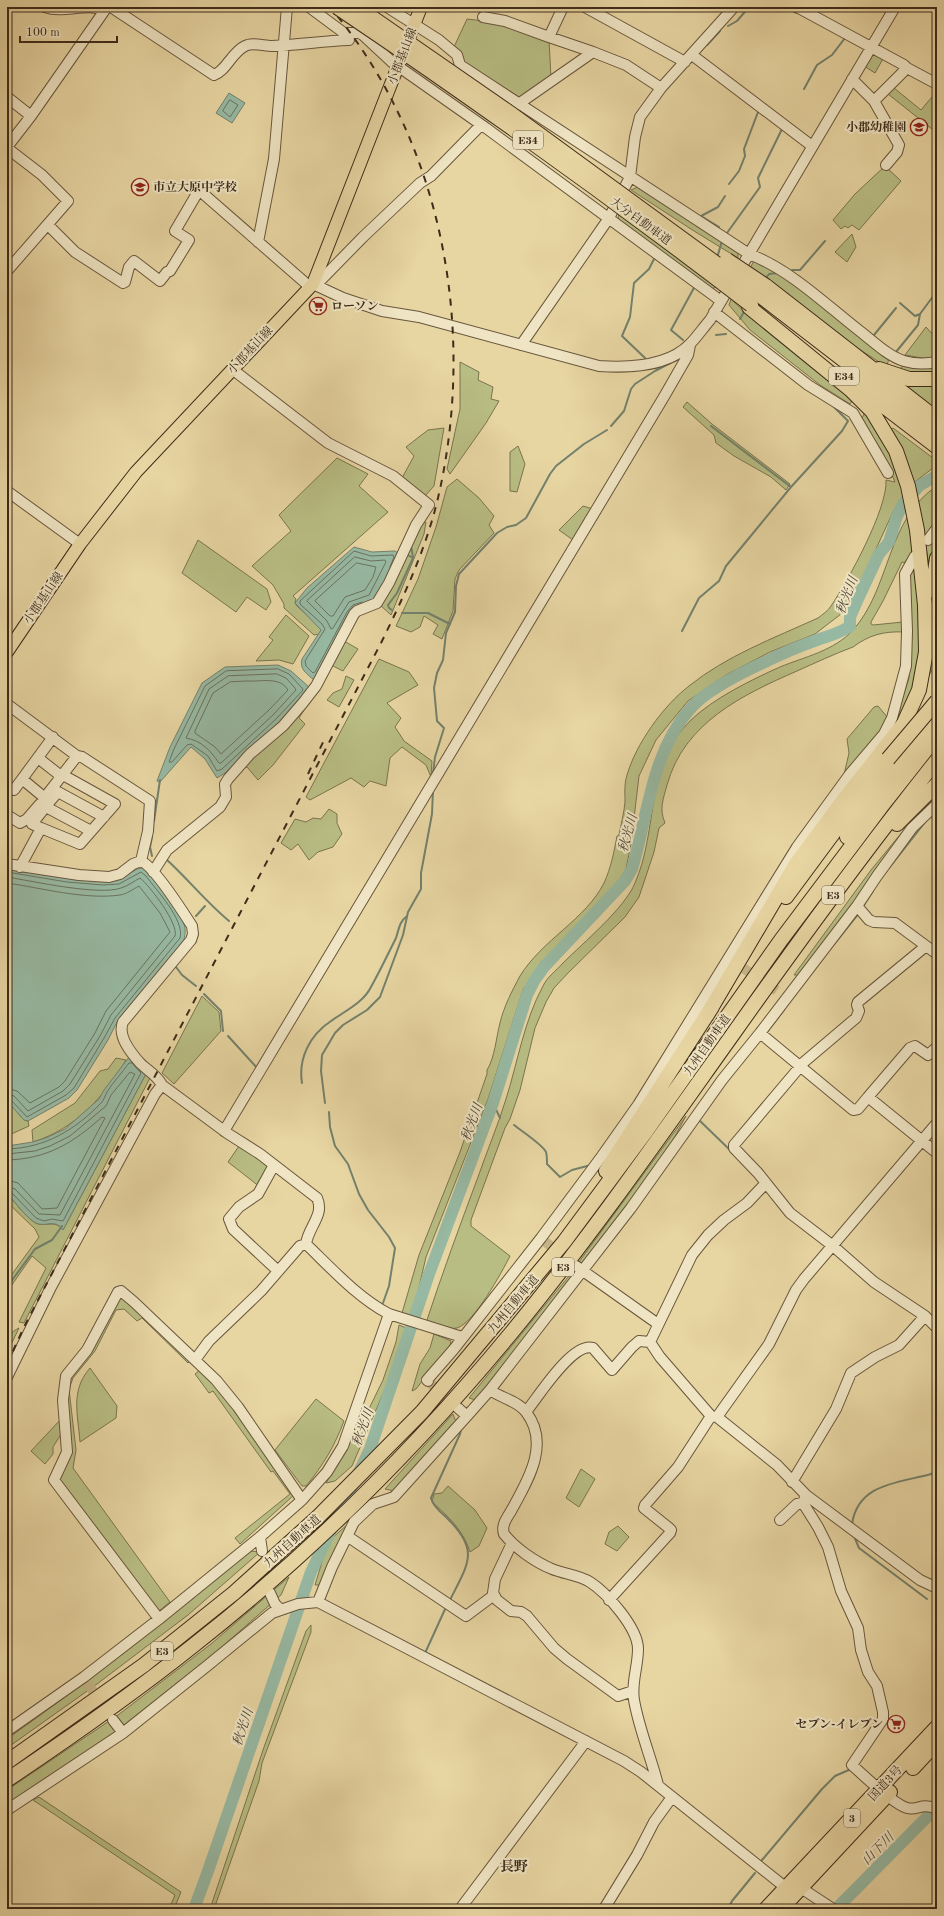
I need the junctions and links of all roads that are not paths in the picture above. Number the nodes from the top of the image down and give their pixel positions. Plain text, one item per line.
1 (45, 7) edge
2 (287, 7) edge
3 (309, 7) edge
4 (337, 7) edge
5 (357, 7) edge
6 (387, 7) edge
7 (421, 7) edge
8 (563, 7) edge
9 (585, 7) edge
10 (734, 7) edge
11 (797, 7) edge
12 (895, 7) edge
13 (107, 8) edge
14 (484, 17) dead end
15 (414, 25) junction
16 (549, 36) junction
17 (349, 40) dead end
18 (284, 44) junction
19 (871, 47) junction
20 (594, 52) junction
21 (688, 58) junction
22 (398, 66) junction
23 (907, 68) junction
24 (852, 79) junction
25 (937, 84) edge
26 (661, 88) junction
27 (7, 97) edge
28 (874, 101) junction
29 (520, 103) junction
30 (31, 116) junction
31 (484, 126) junction
32 (812, 146) junction
33 (7, 147) edge
34 (886, 165) dead end
35 (630, 177) junction
36 (609, 218) junction
37 (48, 225) junction
38 (258, 242) junction
39 (749, 254) junction
40 (7, 271) edge
41 (313, 285) junction
42 (756, 298) junction
43 (721, 301) junction
44 (714, 312) junction
45 (832, 338) junction
46 (521, 345) junction
47 (690, 345) junction
48 (897, 358) junction
49 (937, 362) edge
50 (892, 367) dead end
51 (232, 369) junction
52 (937, 379) edge
53 (937, 419) edge
54 (937, 432) edge
55 (936, 449) edge
56 (888, 473) dead end
57 (7, 491) edge
58 (937, 528) edge
59 (928, 540) dead end
60 (80, 544) junction
61 (915, 556) dead end
62 (937, 558) edge
63 (937, 593) edge
64 (7, 652) edge
65 (937, 701) edge
66 (7, 704) edge
67 (937, 715) edge
68 (937, 736) edge
69 (53, 737) junction
70 (77, 756) junction
71 (38, 758) junction
72 (937, 760) edge
73 (62, 776) junction
74 (22, 779) junction
75 (937, 784) edge
76 (14, 790) dead end
77 (47, 800) junction
78 (937, 804) edge
79 (7, 815) edge
80 (104, 817) junction
81 (41, 828) junction
82 (91, 831) junction
83 (141, 861) junction
84 (7, 864) edge
85 (20, 867) junction
86 (153, 872) junction
87 (860, 909) junction
88 (781, 940) junction
89 (926, 946) junction
90 (937, 954) edge
91 (937, 960) edge
92 (707, 1015) junction
93 (733, 1034) junction
94 (764, 1036) junction
95 (937, 1047) edge
96 (800, 1067) junction
97 (162, 1085) junction
98 (868, 1097) junction
99 (937, 1123) edge
100 (224, 1131) junction
101 (922, 1141) junction
102 (937, 1154) edge
103 (274, 1165) junction
104 (765, 1184) junction
105 (306, 1244) junction
106 (833, 1246) junction
107 (580, 1269) junction
108 (278, 1271) junction
109 (520, 1295) junction
110 (389, 1314) junction
111 (925, 1316) junction
112 (658, 1324) junction
113 (937, 1328) edge
114 (462, 1337) junction
115 (650, 1342) junction
116 (195, 1360) junction
117 (7, 1377) edge
118 (428, 1381) dead end
119 (490, 1390) junction
120 (458, 1408) tunnel mouth
121 (526, 1412) junction
122 (467, 1416) junction
123 (714, 1416) junction
124 (792, 1482) junction
125 (804, 1499) junction
126 (302, 1500) junction
127 (780, 1520) dead end
128 (347, 1536) junction
129 (260, 1537) junction
130 (512, 1543) junction
131 (262, 1551) dead end
132 (937, 1588) edge
133 (270, 1593) dead end
134 (494, 1595) junction
135 (609, 1600) junction
136 (316, 1602) junction
137 (280, 1609) junction
138 (159, 1619) junction
139 (633, 1691) junction
140 (113, 1720) tunnel mouth
141 (937, 1727) edge
142 (7, 1731) edge
143 (123, 1733) junction
144 (586, 1741) junction
145 (937, 1742) edge
146 (7, 1762) edge
147 (7, 1780) edge
148 (658, 1785) junction
149 (884, 1792) junction
150 (672, 1797) junction
151 (932, 1807) edge
152 (7, 1810) edge
153 (785, 1887) junction
154 (801, 1888) junction
155 (831, 1907) edge
156 (460, 1909) edge
157 (604, 1909) edge
158 (766, 1909) edge
159 (781, 1909) edge

1 - 13 street
2 - 18 street
3 - 22 street
4 - 42 highway, 大分自動車道 / E34, bridge
5 - 42 highway, 大分自動車道 / E34, bridge
6 - 15 street
7 - 15 main road, 小郡基山線
8 - 16 street
9 - 21 street
10 - 21 street
11 - 19 street
12 - 19 street
13 - 18 street
13 - 30 street
14 - 16 street
15 - 22 main road, 小郡基山線
15 - 29 street
16 - 20 street
17 - 18 street
18 - 38 street
19 - 23 street
19 - 24 street
20 - 26 street
20 - 29 street
21 - 26 street
21 - 32 street
22 - 31 street
22 - 41 main road, 小郡基山線
23 - 25 street
23 - 28 street
24 - 28 street
24 - 32 street
26 - 35 street
27 - 30 street
28 - 34 street
29 - 31 street
29 - 35 street
30 - 33 street
31 - 36 street
31 - 41 street
32 - 39 street
33 - 37 street
35 - 36 street
35 - 39 street
36 - 43 street
36 - 46 street
37 - 38 street
37 - 40 street
38 - 41 street
39 - 43 street
39 - 48 street
41 - 46 street
41 - 51 main road, 小郡基山線
42 - 45 highway
42 - 54 highway, 大分自動車道 / E34
42 - 55 highway, 大分自動車道 / E34
42 - 92 highway
43 - 44 street
44 - 47 street
44 - 56 street
45 - 52 highway
45 - 53 highway
46 - 47 street
47 - 100 street
48 - 49 street
48 - 50 street
51 - 60 main road, 小郡基山線
51 - 86 street
57 - 60 street
58 - 59 street
60 - 64 main road, 小郡基山線
61 - 114 street
62 - 63 highway
65 - 92 highway, bridge
66 - 69 street
67 - 88 highway
68 - 88 highway, 九州自動車道 / E3
69 - 70 street
69 - 71 street
70 - 73 street
70 - 83 street
71 - 73 street
71 - 74 street
72 - 93 highway, 九州自動車道 / E3
73 - 77 street
73 - 80 street
74 - 76 street
74 - 77 street
75 - 93 highway
77 - 79 street
77 - 80 street
77 - 81 street
77 - 82 street
78 - 87 street
80 - 82 street
81 - 82 street
81 - 85 street
83 - 85 street
83 - 86 street
84 - 85 street
86 - 97 street
87 - 89 street
87 - 94 street
88 - 109 highway, 九州自動車道 / E3
89 - 90 street
89 - 96 street
90 - 91 street
92 - 109 highway
93 - 147 highway, 九州自動車道 / E3
94 - 96 street
94 - 107 street
95 - 98 street
96 - 98 street
96 - 104 street
97 - 100 street
97 - 117 street
98 - 101 street
99 - 101 street
100 - 103 street
101 - 102 street
101 - 106 street
103 - 105 street
103 - 108 street
104 - 106 street
104 - 112 street
105 - 108 street
105 - 110 street
106 - 111 street
106 - 123 street
107 - 112 street
107 - 119 street
108 - 116 street
109 - 146 highway, 九州自動車道 / E3
110 - 114 street
110 - 126 street
111 - 113 street
111 - 124 street
112 - 115 street
114 - 118 street
115 - 121 street
115 - 123 street
116 - 126 street
116 - 138 street
119 - 121 street
119 - 122 street
120 - 122 street
121 - 130 street
122 - 128 street
123 - 124 street
123 - 135 street
124 - 125 street
125 - 127 street
125 - 132 street
125 - 149 street
126 - 129 street
128 - 134 street
128 - 136 street
129 - 131 street
129 - 138 street
130 - 134 street
130 - 135 street
133 - 137 street
134 - 139 street
135 - 139 street
136 - 137 street
136 - 144 street
137 - 143 street
138 - 142 street
139 - 148 street
140 - 143 street
141 - 149 highway, 国道3号 / 3
143 - 152 street
144 - 148 street
144 - 156 street
145 - 149 highway, 国道3号 / 3
148 - 150 street
149 - 151 street
149 - 153 highway, 国道3号 / 3
149 - 154 highway, 国道3号 / 3
150 - 153 street
150 - 157 street
153 - 154 street
153 - 158 highway, 国道3号 / 3
154 - 155 street
154 - 159 highway, 国道3号 / 3

